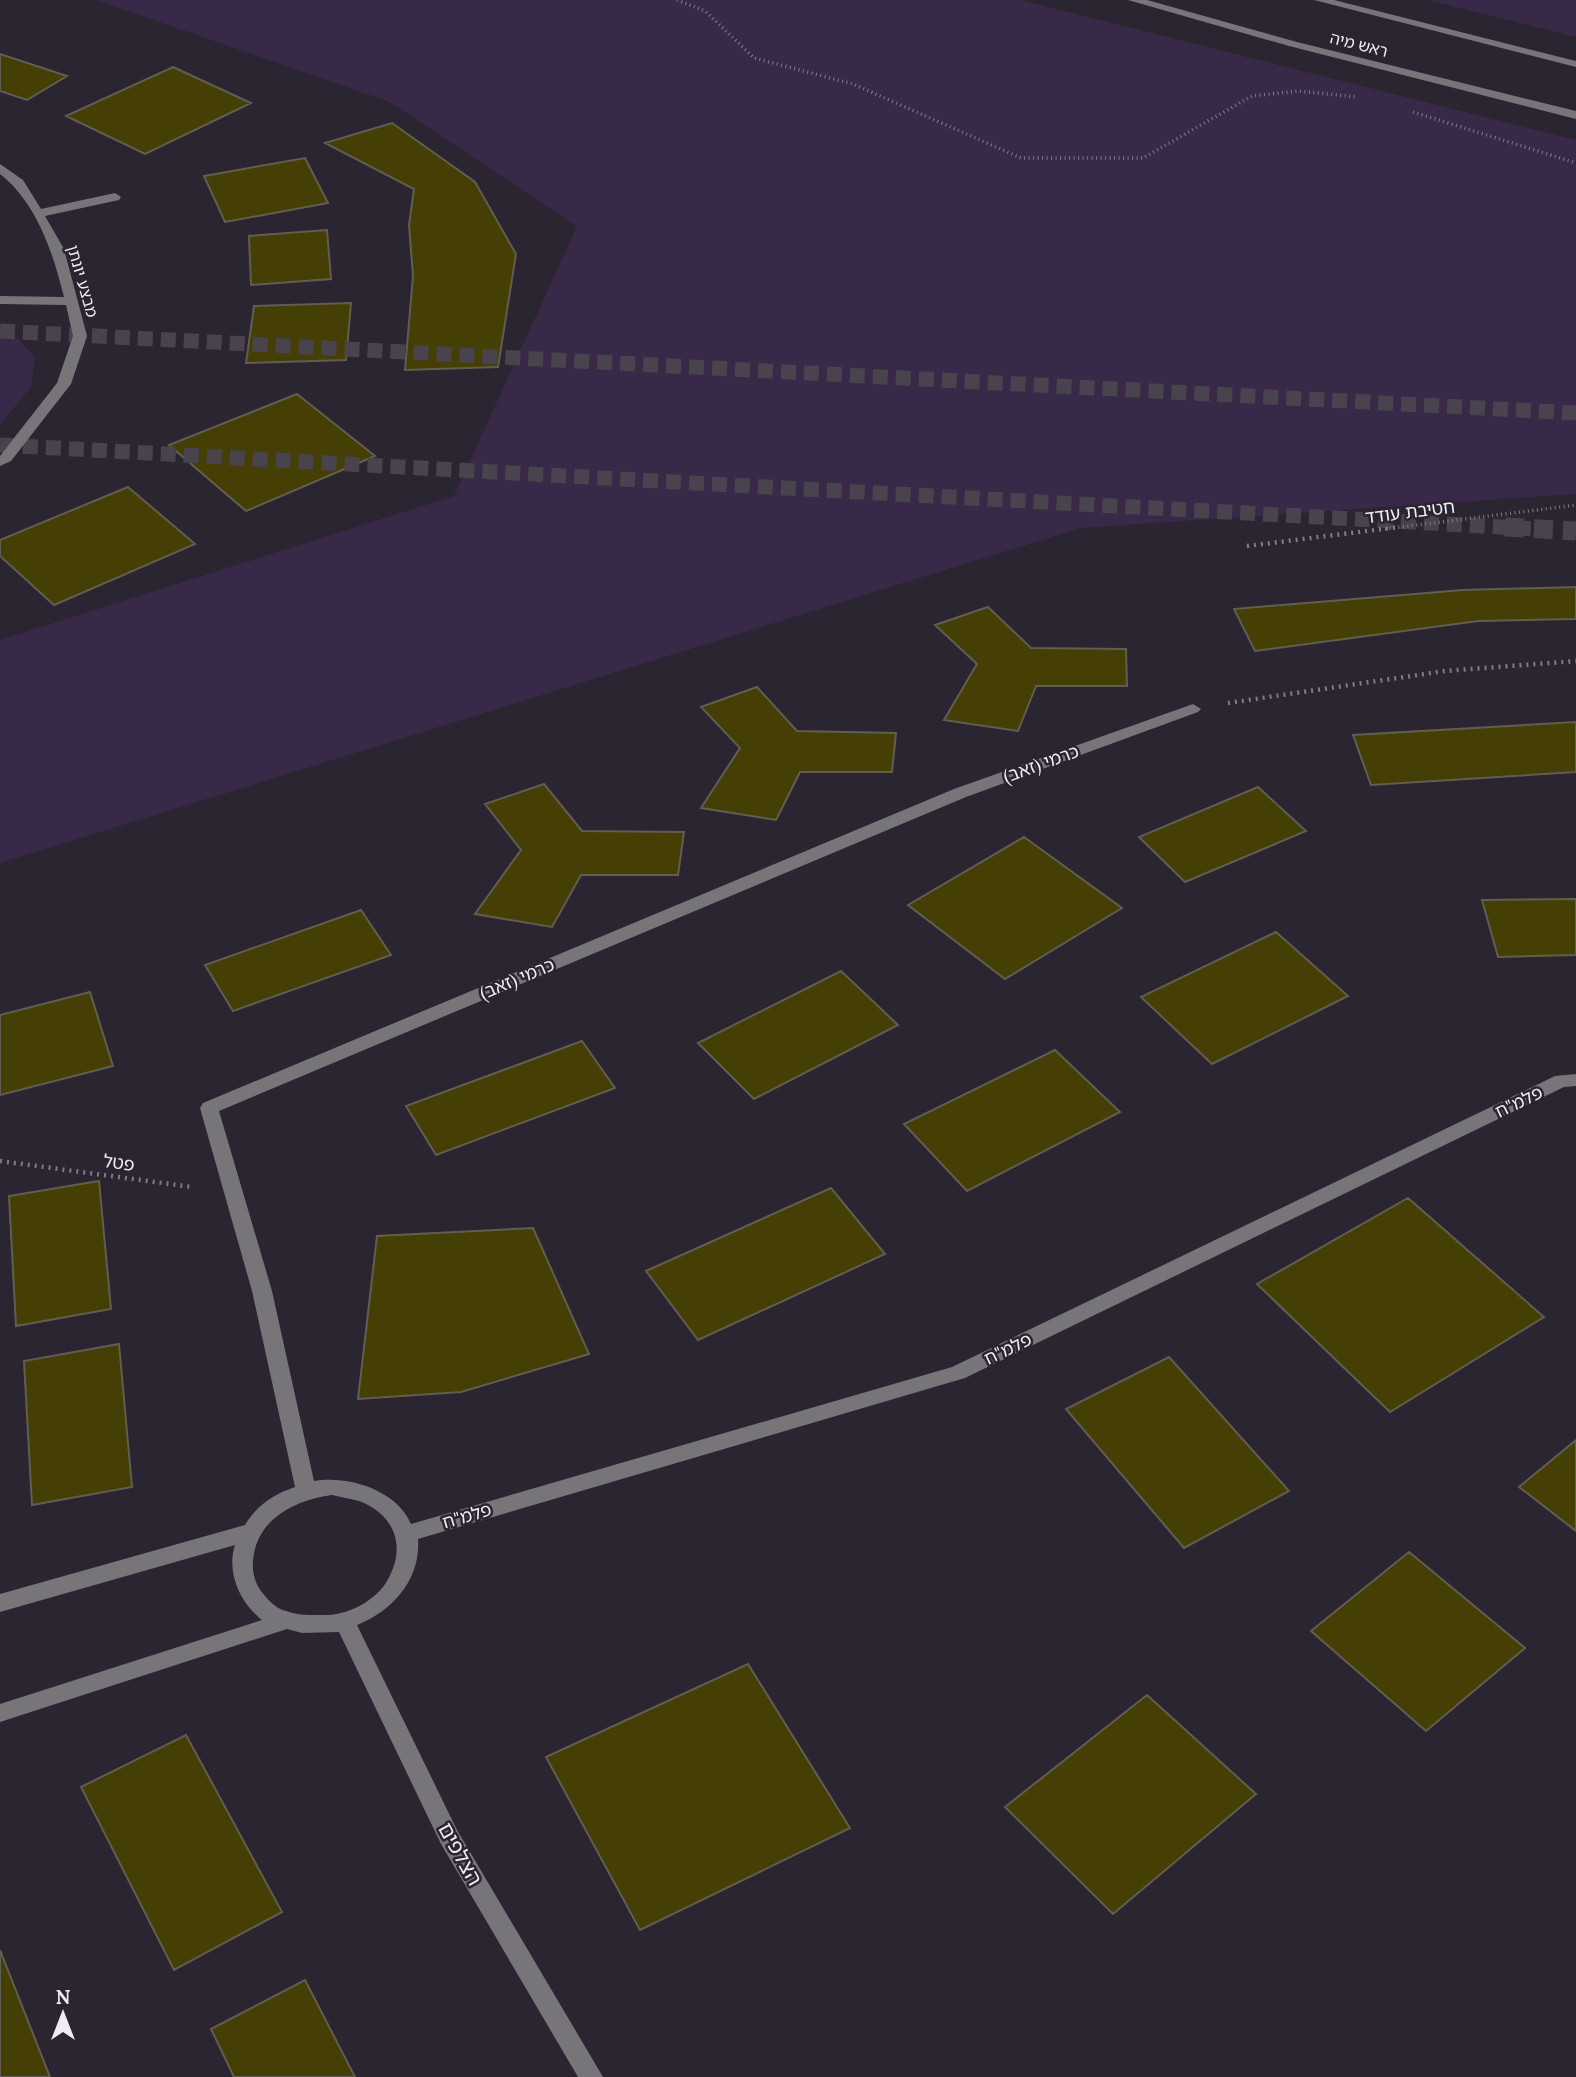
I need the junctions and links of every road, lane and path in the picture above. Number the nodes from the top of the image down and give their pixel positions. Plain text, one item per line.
1 (677, 0) edge
2 (1134, 0) edge
3 (1320, 0) edge
4 (1576, 64) edge
5 (1359, 97) dead end
6 (1410, 111) dead end
7 (1576, 115) edge
8 (1576, 163) edge
9 (0, 169) edge
10 (115, 197) dead end
11 (37, 214) junction
12 (0, 300) edge
13 (73, 301) junction
14 (0, 461) edge
15 (1576, 505) edge
16 (1247, 546) dead end
17 (1576, 661) edge
18 (1193, 709) joint
19 (1576, 1080) edge
20 (0, 1161) edge
21 (234, 1193) junction
22 (306, 1490) junction
23 (248, 1533) junction
24 (408, 1533) junction
25 (0, 1604) edge
26 (286, 1621) junction
27 (345, 1622) junction
28 (0, 1713) edge
29 (591, 2077) edge

1 - 5 path
2 - 7 street, ראש מיה
3 - 4 street, ראש מיה
6 - 8 path
9 - 11 street, מבצע יונתן
10 - 11 street
11 - 13 street, מבצע יונתן
12 - 13 street
13 - 14 street, מבצע יונתן
15 - 16 path, חטיבת עודד
17 - 18 path
18 - 21 street, כרמי (זאב)
19 - 24 street, פלמ"ח
20 - 21 path, פטל
21 - 22 street, כרמי (זאב)
22 - 23 street
22 - 24 street
23 - 25 street
23 - 26 street
24 - 27 street
26 - 27 street
26 - 28 street
27 - 29 street, הצלפים

